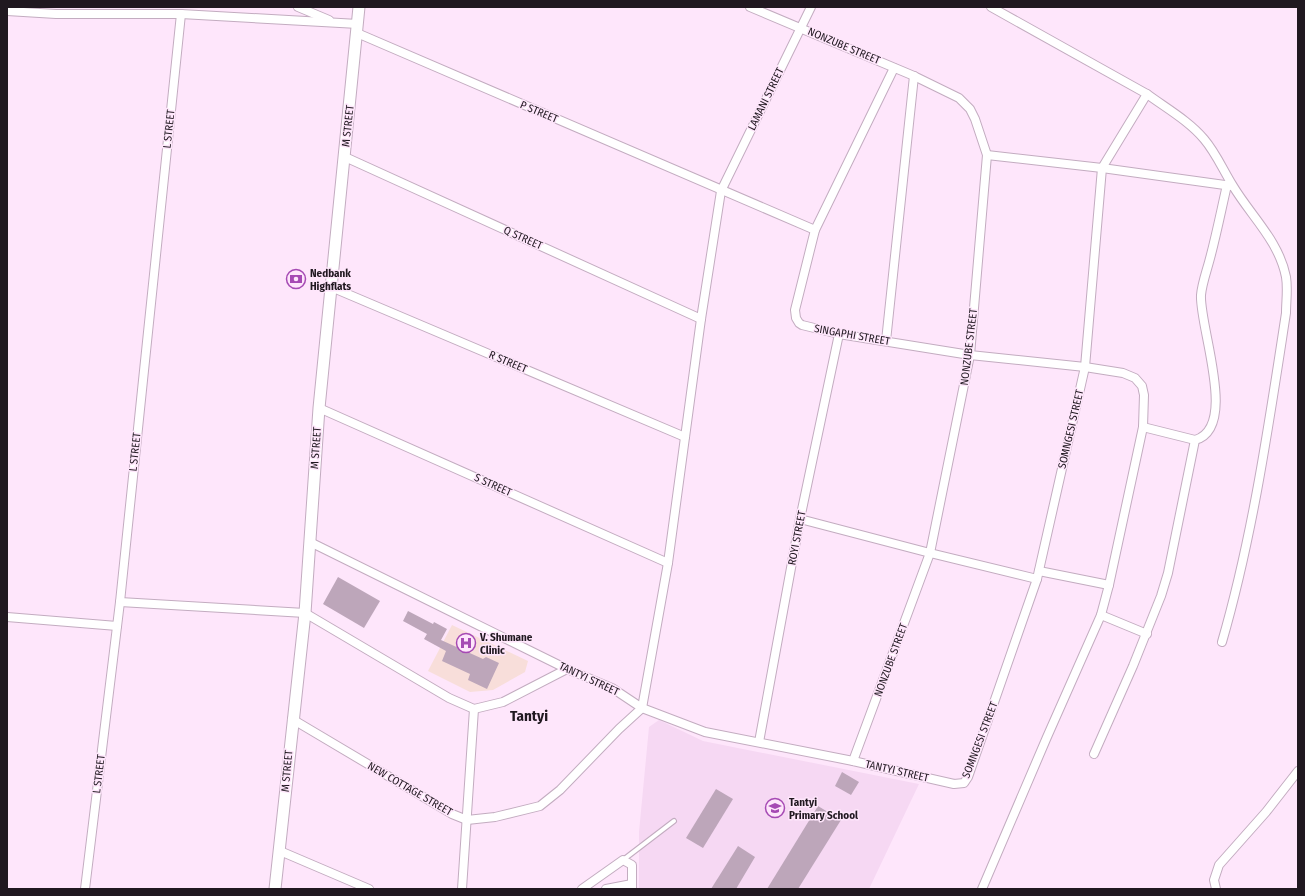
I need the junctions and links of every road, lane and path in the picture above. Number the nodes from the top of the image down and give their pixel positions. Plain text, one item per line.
1 (298, 7) edge
2 (750, 7) edge
3 (811, 7) edge
4 (991, 7) edge
5 (360, 8) edge
6 (7, 10) edge
7 (181, 14) junction
8 (335, 23) junction
9 (801, 28) junction
10 (358, 29) junction
11 (894, 68) junction
12 (914, 76) junction
13 (1147, 94) junction
14 (987, 155) junction
15 (345, 157) junction
16 (1102, 168) junction
17 (1230, 185) junction
18 (721, 191) junction
19 (815, 230) junction
20 (331, 287) junction
21 (701, 319) junction
22 (839, 334) junction
23 (886, 341) junction
24 (970, 355) junction
25 (1085, 367) junction
26 (319, 408) junction
27 (1143, 427) junction
28 (685, 437) junction
29 (1195, 440) junction
30 (800, 519) junction
31 (310, 542) junction
32 (930, 553) junction
33 (668, 563) junction
34 (1038, 575) junction
35 (1109, 585) junction
36 (120, 602) junction
37 (305, 613) junction
38 (1101, 615) junction
39 (7, 617) edge
40 (117, 626) junction
41 (1147, 634) junction
42 (1222, 642) dead end
43 (567, 669) junction
44 (642, 708) junction
45 (474, 709) junction
46 (292, 719) junction
47 (759, 742) junction
48 (1094, 754) dead end
49 (853, 761) junction
50 (1298, 771) edge
51 (954, 784) joint
52 (467, 820) junction
53 (674, 821) dead end
54 (280, 851) junction
55 (623, 860) junction
56 (632, 886) edge
57 (85, 889) edge
58 (275, 889) edge
59 (369, 889) edge
60 (462, 889) edge
61 (582, 889) edge
62 (606, 889) edge
63 (982, 889) edge
64 (1216, 889) edge

1 - 8 street, P STREET
2 - 9 street, NONZUBE STREET
3 - 9 street, LAMANI STREET
4 - 13 street
5 - 10 street, M STREET
6 - 7 street, P STREET
7 - 8 street, P STREET
7 - 36 street, L STREET
8 - 10 street, P STREET
9 - 11 street, NONZUBE STREET
9 - 18 street, LAMANI STREET
10 - 15 street, M STREET
10 - 18 street, P STREET
11 - 12 street, NONZUBE STREET
11 - 19 street, SINGAPHI STREET
12 - 14 street, NONZUBE STREET
12 - 23 street
13 - 16 street
13 - 17 street
14 - 16 street
14 - 24 street, NONZUBE STREET
15 - 20 street, M STREET
15 - 21 street, Q STREET
16 - 17 street
16 - 25 street, SOMNGESI STREET
17 - 29 street
17 - 42 street
18 - 19 street, P STREET
18 - 21 street, LAMANI STREET
19 - 22 street, SINGAPHI STREET
20 - 26 street, M STREET
20 - 28 street, R STREET
21 - 28 street, LAMANI STREET
22 - 23 street, SINGAPHI STREET
22 - 30 street, ROYI STREET
23 - 24 street, SINGAPHI STREET
24 - 25 street, SINGAPHI STREET
24 - 32 street, NONZUBE STREET
25 - 27 street, SINGAPHI STREET
25 - 34 street, SOMNGESI STREET
26 - 31 street, M STREET
26 - 33 street, S STREET
27 - 29 street
27 - 35 street, SINGAPHI STREET
28 - 33 street, LAMANI STREET
29 - 41 street
30 - 32 street
30 - 47 street, ROYI STREET
31 - 37 street, M STREET
31 - 43 street, TANTYI STREET
32 - 34 street
32 - 49 street, NONZUBE STREET
33 - 44 street, LAMANI STREET
34 - 35 street
34 - 51 street, SOMNGESI STREET
35 - 38 street, SINGAPHI STREET
36 - 37 street
36 - 40 street, L STREET
37 - 45 street
37 - 46 street, M STREET
38 - 41 street
38 - 63 street, SINGAPHI STREET
39 - 40 street
40 - 57 street, L STREET
41 - 48 street
43 - 44 street, TANTYI STREET
43 - 45 street
44 - 47 street, TANTYI STREET
44 - 52 street, NEW COTTAGE STREET
45 - 52 street
46 - 52 street, NEW COTTAGE STREET
46 - 54 street, M STREET
47 - 49 street, TANTYI STREET
49 - 51 street, TANTYI STREET
50 - 64 street
52 - 60 street
53 - 55 lane
54 - 58 street, M STREET
54 - 59 street
55 - 56 street
55 - 61 street
56 - 62 street

